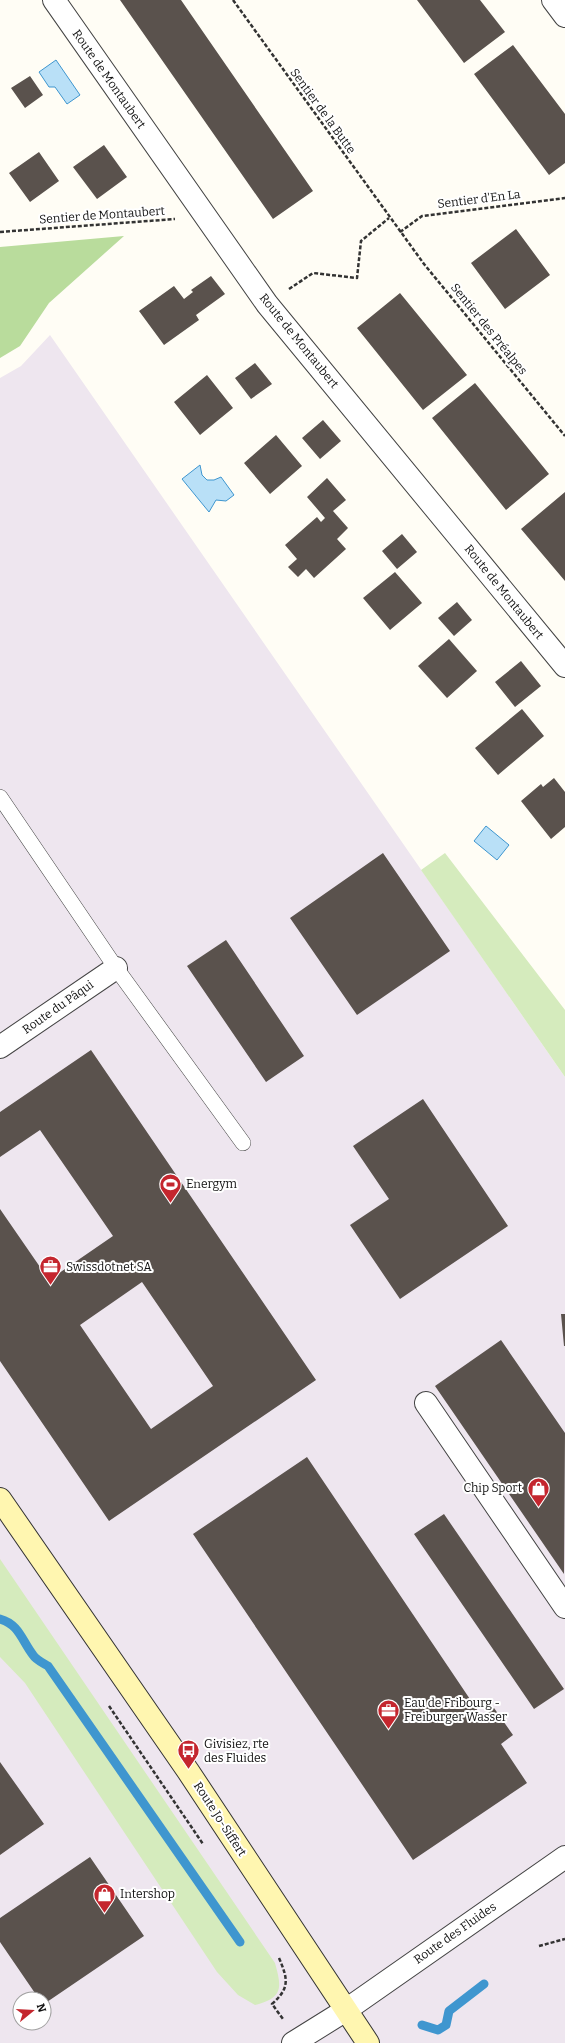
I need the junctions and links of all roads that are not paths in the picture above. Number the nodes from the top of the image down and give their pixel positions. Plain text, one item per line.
1 (54, 0) edge
2 (553, 0) edge
3 (565, 16) edge
4 (565, 666) edge
5 (0, 797) edge
6 (116, 968) junction
7 (0, 1047) edge
8 (243, 1143) dead end
9 (426, 1403) dead end
10 (0, 1499) edge
11 (565, 1606) edge
12 (565, 1857) edge
13 (346, 2010) junction
14 (293, 2043) edge
15 (368, 2043) edge

1 - 4 street, Route de Montaubert
2 - 3 street
5 - 6 lane
6 - 7 street, Route du Pâqui
6 - 8 lane
9 - 11 street
10 - 13 street, Route Jo-Siffert
12 - 13 street, Route des Fluides
13 - 14 street, Route des Fluides
13 - 15 street, Route Jo-Siffert

